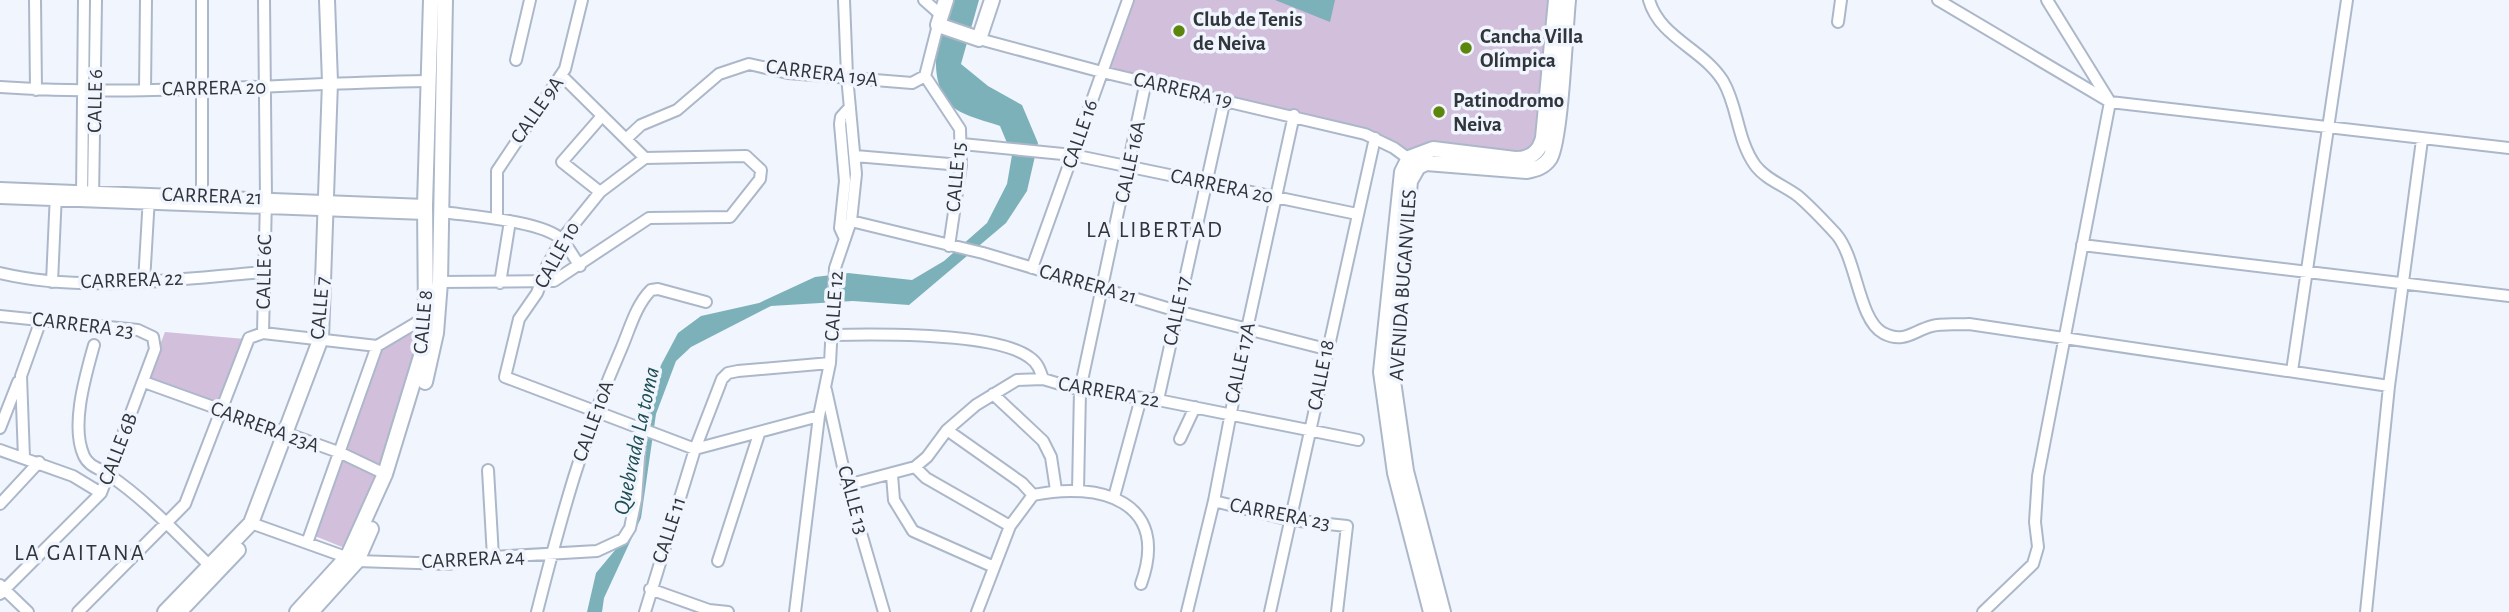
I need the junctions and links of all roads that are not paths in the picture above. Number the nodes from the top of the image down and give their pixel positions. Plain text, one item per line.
1 (34, 0) edge
2 (84, 0) edge
3 (96, 0) edge
4 (146, 0) edge
5 (202, 0) edge
6 (264, 0) edge
7 (327, 0) edge
8 (336, 0) edge
9 (431, 0) edge
10 (445, 0) edge
11 (530, 0) edge
12 (582, 0) edge
13 (844, 0) edge
14 (924, 0) edge
15 (946, 0) edge
16 (992, 0) edge
17 (1128, 0) edge
18 (1556, 0) edge
19 (1568, 0) edge
20 (1649, 0) edge
21 (1840, 0) edge
22 (1938, 0) edge
23 (2048, 0) edge
24 (2347, 0) edge
25 (940, 22) junction
26 (1838, 22) dead end
27 (975, 37) junction
28 (516, 61) dead end
29 (1102, 72) junction
30 (561, 75) junction
31 (846, 76) junction
32 (925, 76) junction
33 (427, 81) junction
34 (1146, 81) junction
35 (334, 82) junction
36 (0, 87) edge
37 (263, 88) junction
38 (204, 89) junction
39 (37, 90) junction
40 (145, 90) junction
41 (89, 91) junction
42 (1225, 99) junction
43 (2110, 102) junction
44 (850, 107) junction
45 (1294, 115) junction
46 (602, 116) junction
47 (2328, 129) junction
48 (1375, 138) junction
49 (625, 139) junction
50 (2422, 141) junction
51 (962, 144) junction
52 (2509, 148) edge
53 (1073, 155) junction
54 (855, 156) junction
55 (645, 158) junction
56 (1413, 162) junction
57 (961, 165) junction
58 (1130, 166) junction
59 (1204, 183) junction
60 (0, 188) edge
61 (600, 191) junction
62 (56, 195) junction
63 (88, 196) junction
64 (1277, 197) junction
65 (0, 198) edge
66 (149, 198) junction
67 (202, 200) junction
68 (266, 202) junction
69 (331, 205) junction
70 (425, 209) junction
71 (443, 212) junction
72 (1357, 214) junction
73 (497, 219) junction
74 (510, 221) junction
75 (851, 221) junction
76 (562, 239) junction
77 (845, 239) junction
78 (2082, 245) junction
79 (952, 246) junction
80 (579, 266) junction
81 (1032, 268) junction
82 (264, 272) junction
83 (2307, 272) junction
84 (0, 273) edge
85 (541, 281) junction
86 (51, 282) junction
87 (144, 282) junction
88 (440, 282) junction
89 (500, 283) junction
90 (2402, 283) junction
91 (1100, 288) junction
92 (2509, 296) edge
93 (706, 302) dead end
94 (1178, 311) junction
95 (0, 316) edge
96 (426, 317) junction
97 (41, 320) junction
98 (1247, 328) junction
99 (262, 333) junction
100 (832, 335) junction
101 (2065, 337) junction
102 (325, 339) junction
103 (94, 345) dead end
104 (377, 346) junction
105 (155, 349) joint
106 (1326, 349) junction
107 (830, 363) junction
108 (2292, 371) junction
109 (20, 376) junction
110 (1043, 379) junction
111 (144, 382) junction
112 (2389, 386) junction
113 (826, 387) junction
114 (1080, 390) junction
115 (993, 394) junction
116 (1141, 398) junction
117 (1158, 400) junction
118 (1195, 407) junction
119 (222, 412) junction
120 (593, 412) junction
121 (1230, 414) junction
122 (819, 416) junction
123 (0, 428) edge
124 (641, 430) junction
125 (947, 430) junction
126 (1310, 432) junction
127 (759, 433) junction
128 (290, 436) junction
129 (1180, 439) dead end
130 (1357, 440) dead end
131 (695, 449) junction
132 (0, 450) edge
133 (341, 453) junction
134 (24, 458) junction
135 (39, 462) junction
136 (915, 467) junction
137 (488, 470) dead end
138 (385, 474) junction
139 (110, 475) junction
140 (892, 475) junction
141 (847, 485) junction
142 (1056, 490) junction
143 (1078, 491) junction
144 (102, 493) junction
145 (1032, 495) junction
146 (1114, 497) junction
147 (1214, 501) junction
148 (0, 504) edge
149 (1290, 520) junction
150 (165, 523) junction
151 (255, 525) junction
152 (1010, 526) junction
153 (307, 543) junction
154 (551, 555) junction
155 (493, 557) junction
156 (352, 559) junction
157 (718, 561) dead end
158 (209, 565) junction
159 (993, 567) junction
160 (1140, 584) dead end
161 (1, 589) edge
162 (650, 589) junction
163 (28, 612) edge
164 (78, 612) edge
165 (165, 612) edge
166 (179, 612) edge
167 (297, 612) edge
168 (311, 612) edge
169 (537, 612) edge
170 (645, 612) edge
171 (728, 612) edge
172 (795, 612) edge
173 (884, 612) edge
174 (976, 612) edge
175 (1187, 612) edge
176 (1270, 612) edge
177 (1337, 612) edge
178 (1431, 612) edge
179 (1443, 612) edge
180 (1983, 612) edge
181 (2366, 612) edge

1 - 39 street
2 - 41 street, CALLE 6
3 - 41 street, CALLE 6
4 - 40 street
5 - 38 street
6 - 37 street, CALLE 6C
7 - 35 main road, CALLE 7
8 - 35 main road, CALLE 7
9 - 33 main road, CALLE 8
10 - 71 main road, CALLE 8
11 - 28 street
12 - 30 street, CALLE 9A
13 - 31 street, CALLE 12
14 - 25 street, CARRERA 19
15 - 25 main road
16 - 27 main road
17 - 29 street, CALLE 16
18 - 56 main road, AVENIDA BUGANVILES
19 - 56 main road, AVENIDA BUGANVILES
20 - 101 street
21 - 26 street
22 - 43 street
23 - 43 street
24 - 47 street
25 - 27 main road, CARRERA 19
25 - 32 street
27 - 29 street, CARRERA 19
29 - 34 street, CARRERA 19
29 - 53 street, CALLE 16
30 - 46 street
30 - 73 street, CALLE 9A
31 - 32 street, CARRERA 19A
31 - 44 street, CALLE 12
31 - 49 street, CARRERA 19A
32 - 51 street, CALLE 15
33 - 35 street, CARRERA 20
33 - 70 main road, CALLE 8
34 - 42 street, CARRERA 19
34 - 58 street, CALLE 16A
35 - 37 street, CARRERA 20
35 - 69 main road, CALLE 7
36 - 39 street, CARRERA 20
37 - 38 street, CARRERA 20
37 - 68 street, CALLE 6C
38 - 40 street, CARRERA 20
38 - 67 street
39 - 41 street, CARRERA 20
40 - 41 street, CARRERA 20
41 - 63 street, CALLE 6
42 - 45 street, CARRERA 19
42 - 59 street, CALLE 17
43 - 47 street
43 - 78 street
44 - 54 street, CALLE 12
44 - 77 street
45 - 48 street, CARRERA 19
45 - 64 street, CALLE 17A
46 - 49 street
46 - 61 street
47 - 50 street
47 - 83 street
48 - 56 street, CARRERA 19
48 - 72 street, CALLE 18
49 - 55 street
50 - 52 street
50 - 90 street
51 - 53 street, CARRERA 20
51 - 57 street, CALLE 15
53 - 58 street, CARRERA 20
53 - 81 street, CALLE 16
54 - 57 street
54 - 75 street, CALLE 12
55 - 61 street, CALLE 10
55 - 80 street
56 - 178 main road, AVENIDA BUGANVILES
56 - 179 main road, AVENIDA BUGANVILES
57 - 79 street, CALLE 15
58 - 59 street, CARRERA 20
58 - 91 street, CALLE 16A
59 - 64 street, CARRERA 20
59 - 94 street, CALLE 17
60 - 62 street, CARRERA 21
61 - 76 street, CALLE 10
62 - 63 street, CARRERA 21
62 - 65 street, CARRERA 21
62 - 86 street
63 - 66 street, CARRERA 21
64 - 72 street, CARRERA 20
64 - 98 street, CALLE 17A
66 - 67 street, CARRERA 21
66 - 87 street
67 - 68 street, CARRERA 21
68 - 69 street, CARRERA 21
68 - 82 street, CALLE 6C
69 - 70 street, CARRERA 21
69 - 102 main road, CALLE 7
70 - 96 main road, CALLE 8
71 - 73 street
71 - 88 main road, CALLE 8
72 - 106 street, CALLE 18
73 - 74 street
74 - 76 street
74 - 89 street
75 - 77 street, CALLE 12
75 - 79 street, CARRERA 21
76 - 80 street
76 - 85 street, CALLE 10
77 - 100 street, CALLE 12
78 - 83 street
78 - 101 street
79 - 81 street, CARRERA 21
80 - 85 street
81 - 91 street, CARRERA 21
82 - 87 street, CARRERA 22
82 - 99 street, CALLE 6C
83 - 90 street
83 - 108 street
84 - 86 street, CARRERA 22
85 - 89 street
85 - 120 street, CALLE 10
86 - 87 street, CARRERA 22
88 - 89 street
88 - 156 main road, CALLE 8
90 - 92 street
90 - 112 street
91 - 94 street, CARRERA 21
91 - 114 street, CALLE 16A
93 - 120 street, CALLE 10A
94 - 98 street, CARRERA 21
94 - 117 street, CALLE 17
95 - 97 street, CARRERA 23
96 - 104 street
96 - 138 main road, CALLE 8
97 - 105 street, CARRERA 23
97 - 109 street
98 - 106 street, CARRERA 21
98 - 121 street, CALLE 17A
99 - 102 street
99 - 119 street, CALLE 6C
100 - 107 street, CALLE 12
100 - 110 street, CARRERA 22
101 - 108 street
101 - 180 street
102 - 104 street
102 - 128 main road, CALLE 7
103 - 139 street
104 - 133 street
105 - 111 street, CALLE 6B
106 - 126 street, CALLE 18
107 - 113 street, CALLE 12
107 - 131 street
108 - 112 street
109 - 123 street
109 - 134 street
110 - 114 street, CARRERA 22
110 - 115 street
111 - 119 street, CARRERA 23A
111 - 139 street, CALLE 6B
112 - 181 street
113 - 122 street, CALLE 12
113 - 141 street, CALLE 13
114 - 116 street, CARRERA 22
114 - 143 street, CALLE 16A
115 - 125 street
115 - 142 street
116 - 117 street, CARRERA 22
116 - 146 street
117 - 118 street, CARRERA 22
118 - 121 street, CARRERA 22
118 - 129 street
119 - 128 street, CARRERA 23A
119 - 150 street, CALLE 6C
120 - 124 street
120 - 154 street, CALLE 10A
121 - 126 street, CARRERA 22
121 - 147 street, CALLE 17A
122 - 127 street
122 - 172 street, CALLE 12
124 - 131 street
124 - 154 street, CARRERA 24
125 - 136 street
125 - 145 street
126 - 130 street, CARRERA 22
126 - 149 street, CALLE 18
127 - 131 street
127 - 157 street
128 - 133 street, CARRERA 23A
128 - 151 main road, CALLE 7
131 - 162 street, CALLE 11
132 - 134 street
133 - 138 street, CARRERA 23A
133 - 153 street
134 - 135 street
135 - 144 street
135 - 148 street
136 - 140 street
136 - 152 street
137 - 155 street
138 - 156 main road, CALLE 8
139 - 144 street, CALLE 6B
139 - 150 street
140 - 141 street
140 - 159 street
141 - 173 street, CALLE 13
142 - 143 street
142 - 145 street
143 - 146 street
144 - 161 street, CALLE 6B
145 - 152 street
146 - 160 street
147 - 149 street, CARRERA 23
147 - 175 street, CALLE 17A
149 - 176 street, CALLE 18
149 - 177 street, CARRERA 23
150 - 158 street
150 - 164 street, CALLE 6C
151 - 153 street, CARRERA 24
151 - 158 main road, CALLE 7
151 - 166 main road, CALLE 7
152 - 159 street
153 - 156 street, CARRERA 24
154 - 155 street, CARRERA 24
154 - 169 street, CALLE 10A
155 - 156 street, CARRERA 24
156 - 167 main road, CALLE 8
156 - 168 main road, CALLE 8
158 - 165 main road, CALLE 7
159 - 174 street
161 - 163 street
162 - 170 street, CALLE 11
162 - 171 street

